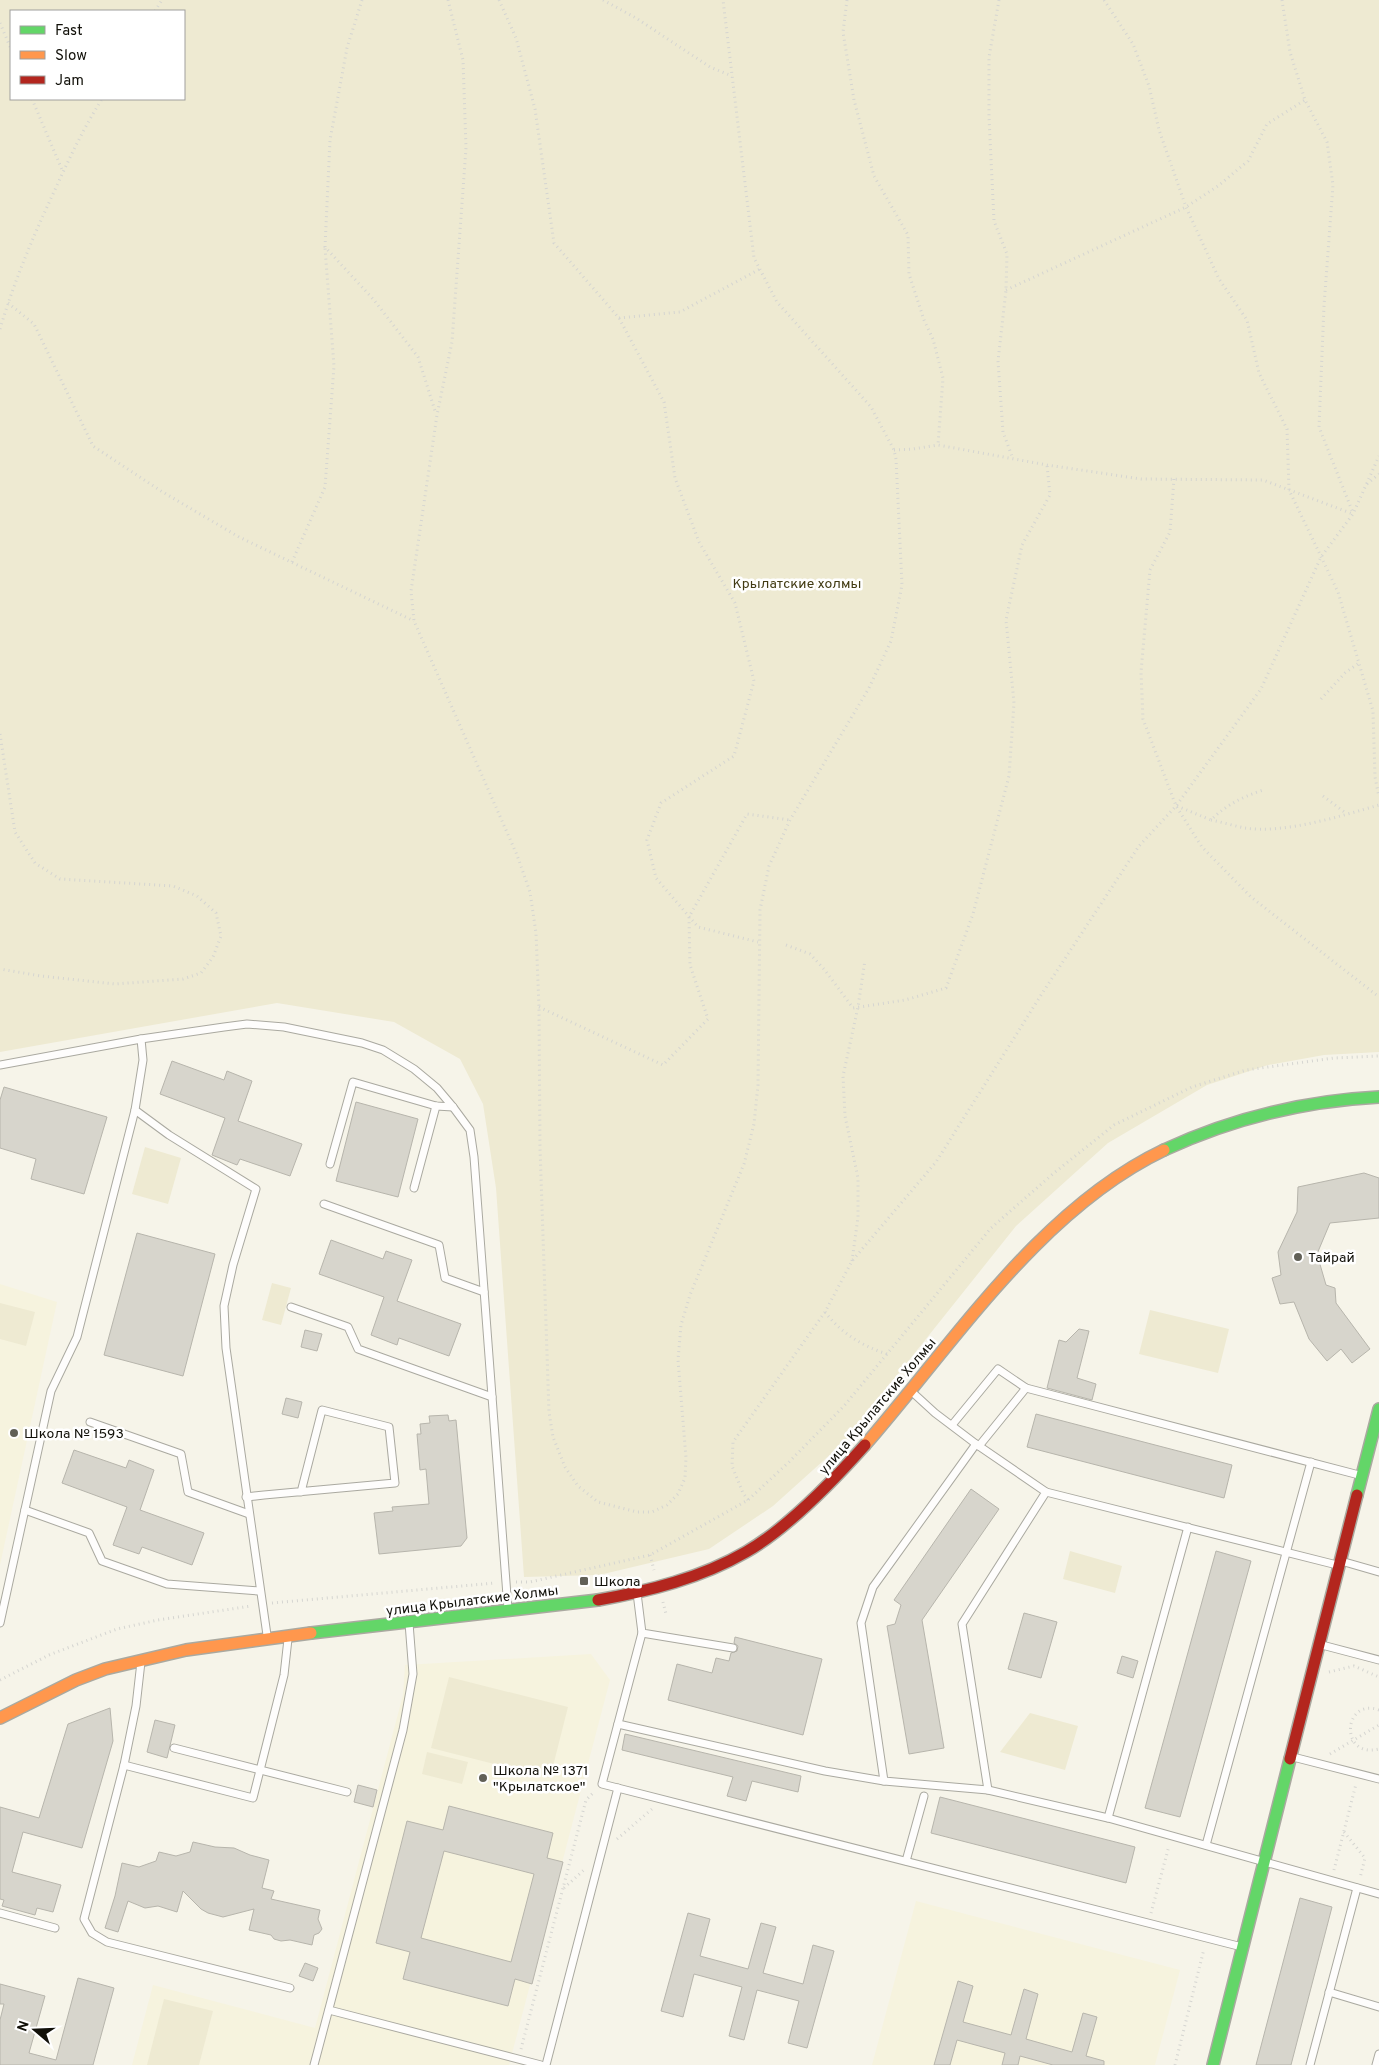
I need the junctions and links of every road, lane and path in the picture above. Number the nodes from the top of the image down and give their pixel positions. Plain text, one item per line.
1 (362, 0) edge
2 (448, 0) edge
3 (499, 0) edge
4 (603, 0) edge
5 (723, 0) edge
6 (847, 0) edge
7 (999, 0) edge
8 (1104, 0) edge
9 (1282, 0) edge
10 (0, 23) edge
11 (10, 48) edge
12 (732, 76) junction
13 (32, 100) edge
14 (101, 100) edge
15 (1304, 100) junction
16 (63, 172) junction
17 (1186, 207) junction
18 (325, 247) junction
19 (760, 269) junction
20 (1006, 290) junction
21 (8, 303) junction
22 (619, 318) junction
23 (0, 329) edge
24 (437, 415) junction
25 (938, 445) junction
26 (894, 450) junction
27 (1379, 456) edge
28 (1013, 458) junction
29 (1047, 465) junction
30 (1379, 474) edge
31 (1174, 479) junction
32 (1366, 484) junction
33 (1289, 490) junction
34 (1353, 514) junction
35 (1321, 557) junction
36 (292, 562) junction
37 (414, 621) junction
38 (1359, 663) junction
39 (1321, 699) dead end
40 (0, 734) edge
41 (1263, 790) dead end
42 (1323, 796) dead end
43 (1379, 797) edge
44 (1379, 805) edge
45 (1176, 806) junction
46 (1347, 814) junction
47 (790, 820) junction
48 (1211, 820) junction
49 (689, 917) junction
50 (758, 942) junction
51 (786, 945) dead end
52 (865, 960) dead end
53 (0, 969) edge
54 (1379, 998) edge
55 (539, 1007) junction
56 (858, 1007) junction
57 (141, 1039) junction
58 (1379, 1056) edge
59 (0, 1065) edge
60 (1379, 1097) edge
61 (436, 1106) junction
62 (453, 1107) junction
63 (135, 1110) junction
64 (330, 1164) dead end
65 (414, 1188) dead end
66 (324, 1204) dead end
67 (852, 1262) junction
68 (484, 1292) junction
69 (291, 1306) dead end
70 (825, 1312) junction
71 (887, 1354) junction
72 (1026, 1388) junction
73 (910, 1391) junction
74 (492, 1397) junction
75 (1379, 1409) edge
76 (90, 1422) dead end
77 (952, 1425) junction
78 (978, 1445) junction
79 (1311, 1462) junction
80 (1362, 1476) junction
81 (301, 1492) junction
82 (1046, 1492) junction
83 (246, 1497) junction
84 (748, 1500) junction
85 (25, 1510) junction
86 (249, 1514) junction
87 (1188, 1527) junction
88 (1286, 1552) junction
89 (1340, 1563) junction
90 (1379, 1572) edge
91 (506, 1582) junction
92 (259, 1591) junction
93 (637, 1593) junction
94 (262, 1604) junction
95 (508, 1612) junction
96 (0, 1623) edge
97 (409, 1623) junction
98 (642, 1633) junction
99 (288, 1636) junction
100 (267, 1638) junction
101 (1319, 1644) junction
102 (732, 1648) dead end
103 (141, 1660) junction
104 (1379, 1660) edge
105 (1329, 1672) dead end
106 (1379, 1676) edge
107 (0, 1680) edge
108 (1379, 1710) edge
109 (0, 1718) edge
110 (618, 1724) junction
111 (1379, 1725) edge
112 (1353, 1741) junction
113 (174, 1748) dead end
114 (1379, 1749) edge
115 (1290, 1756) junction
116 (1316, 1763) junction
117 (124, 1765) junction
118 (260, 1770) junction
119 (1359, 1774) junction
120 (1379, 1779) edge
121 (884, 1781) junction
122 (602, 1784) junction
123 (618, 1788) junction
124 (988, 1790) junction
125 (347, 1792) dead end
126 (924, 1796) dead end
127 (1108, 1818) junction
128 (1344, 1832) junction
129 (1172, 1836) junction
130 (1206, 1845) junction
131 (906, 1861) junction
132 (1265, 1862) junction
133 (1331, 1880) junction
134 (1360, 1880) dead end
135 (1358, 1888) junction
136 (1379, 1894) edge
137 (0, 1913) edge
138 (1148, 1921) junction
139 (55, 1928) dead end
140 (1207, 1937) junction
141 (1243, 1947) junction
142 (290, 1988) dead end
143 (1329, 1992) junction
144 (1379, 2006) edge
145 (329, 2010) junction
146 (1379, 2054) edge
147 (518, 2059) junction
148 (314, 2065) edge
149 (541, 2065) edge
150 (546, 2065) edge
151 (1175, 2065) edge
152 (1213, 2065) edge
153 (1310, 2065) edge
154 (1376, 2065) edge

1 - 18 path
2 - 24 path
3 - 22 path
4 - 12 path
5 - 12 path
6 - 25 path
7 - 20 path
8 - 17 path
9 - 15 path
10 - 11 path
12 - 19 path
13 - 16 path
14 - 16 path
15 - 17 path
15 - 34 path
16 - 21 path
17 - 20 path
17 - 33 path
18 - 24 path
18 - 36 path
19 - 22 path
19 - 26 path
20 - 28 path
21 - 23 path
21 - 36 path
22 - 49 path
24 - 37 path
25 - 26 path
25 - 28 path
26 - 47 path
27 - 32 path
28 - 29 path
29 - 31 path
29 - 56 path
30 - 32 path
31 - 33 path
31 - 45 path
32 - 34 path
33 - 34 path
33 - 35 path
34 - 35 path
35 - 38 path
35 - 45 path
36 - 37 path
37 - 55 path
38 - 39 path
38 - 43 path
40 - 53 path
41 - 48 path
42 - 46 path
44 - 46 path
45 - 48 path
45 - 54 path
45 - 67 path
46 - 48 path
47 - 49 path
47 - 50 path
49 - 50 path
49 - 55 path
50 - 55 path
51 - 56 path
52 - 56 path
56 - 67 path
57 - 59 lane
57 - 62 lane
57 - 63 lane
58 - 71 path
60 - 73 street, улица Крылатские Холмы
61 - 62 lane
61 - 64 lane
61 - 65 lane
62 - 68 lane
63 - 83 lane
63 - 85 lane
66 - 68 lane
67 - 70 path
68 - 74 lane
69 - 74 lane
70 - 71 path
70 - 84 path
71 - 84 path
72 - 77 lane
72 - 78 lane
72 - 79 lane
73 - 77 lane
73 - 93 street, улица Крылатские Холмы
74 - 91 lane
75 - 80 street
76 - 86 lane
77 - 78 lane
78 - 82 lane
78 - 121 lane
79 - 80 lane
79 - 88 lane
80 - 89 street
81 - 81 lane
81 - 83 lane
82 - 87 lane
82 - 124 lane
83 - 86 lane
84 - 91 path
85 - 92 lane
85 - 96 lane
86 - 92 lane
87 - 88 lane
87 - 127 lane
88 - 89 lane
88 - 130 lane
89 - 90 lane
89 - 101 street
91 - 94 path
91 - 95 lane
92 - 94 lane
93 - 95 street, улица Крылатские Холмы
93 - 98 lane
94 - 100 lane
94 - 107 path
95 - 97 street, улица Крылатские Холмы
97 - 99 street, улица Крылатские Холмы
97 - 145 lane
98 - 102 lane
98 - 110 lane
99 - 100 street, улица Крылатские Холмы
99 - 118 lane
100 - 103 street, улица Крылатские Холмы
101 - 104 lane
101 - 115 street
103 - 109 street, улица Крылатские Холмы
103 - 117 lane
105 - 106 path
108 - 112 path
110 - 121 lane
110 - 122 lane
111 - 112 path
112 - 114 path
112 - 116 path
113 - 118 lane
115 - 116 lane
115 - 132 street
116 - 119 lane
117 - 118 lane
117 - 142 lane
118 - 125 lane
119 - 120 lane
119 - 128 path
121 - 124 lane
122 - 123 lane
122 - 147 path
123 - 131 lane
123 - 150 lane
124 - 127 lane
126 - 131 lane
127 - 129 lane
128 - 133 path
128 - 134 path
129 - 130 lane
129 - 138 path
130 - 132 lane
131 - 138 lane
132 - 133 lane
132 - 141 street
133 - 135 lane
135 - 136 lane
135 - 143 lane
137 - 139 lane
138 - 140 lane
140 - 141 lane
140 - 151 path
141 - 152 street
143 - 144 lane
143 - 153 lane
145 - 147 lane
145 - 148 lane
146 - 154 lane
147 - 149 lane

